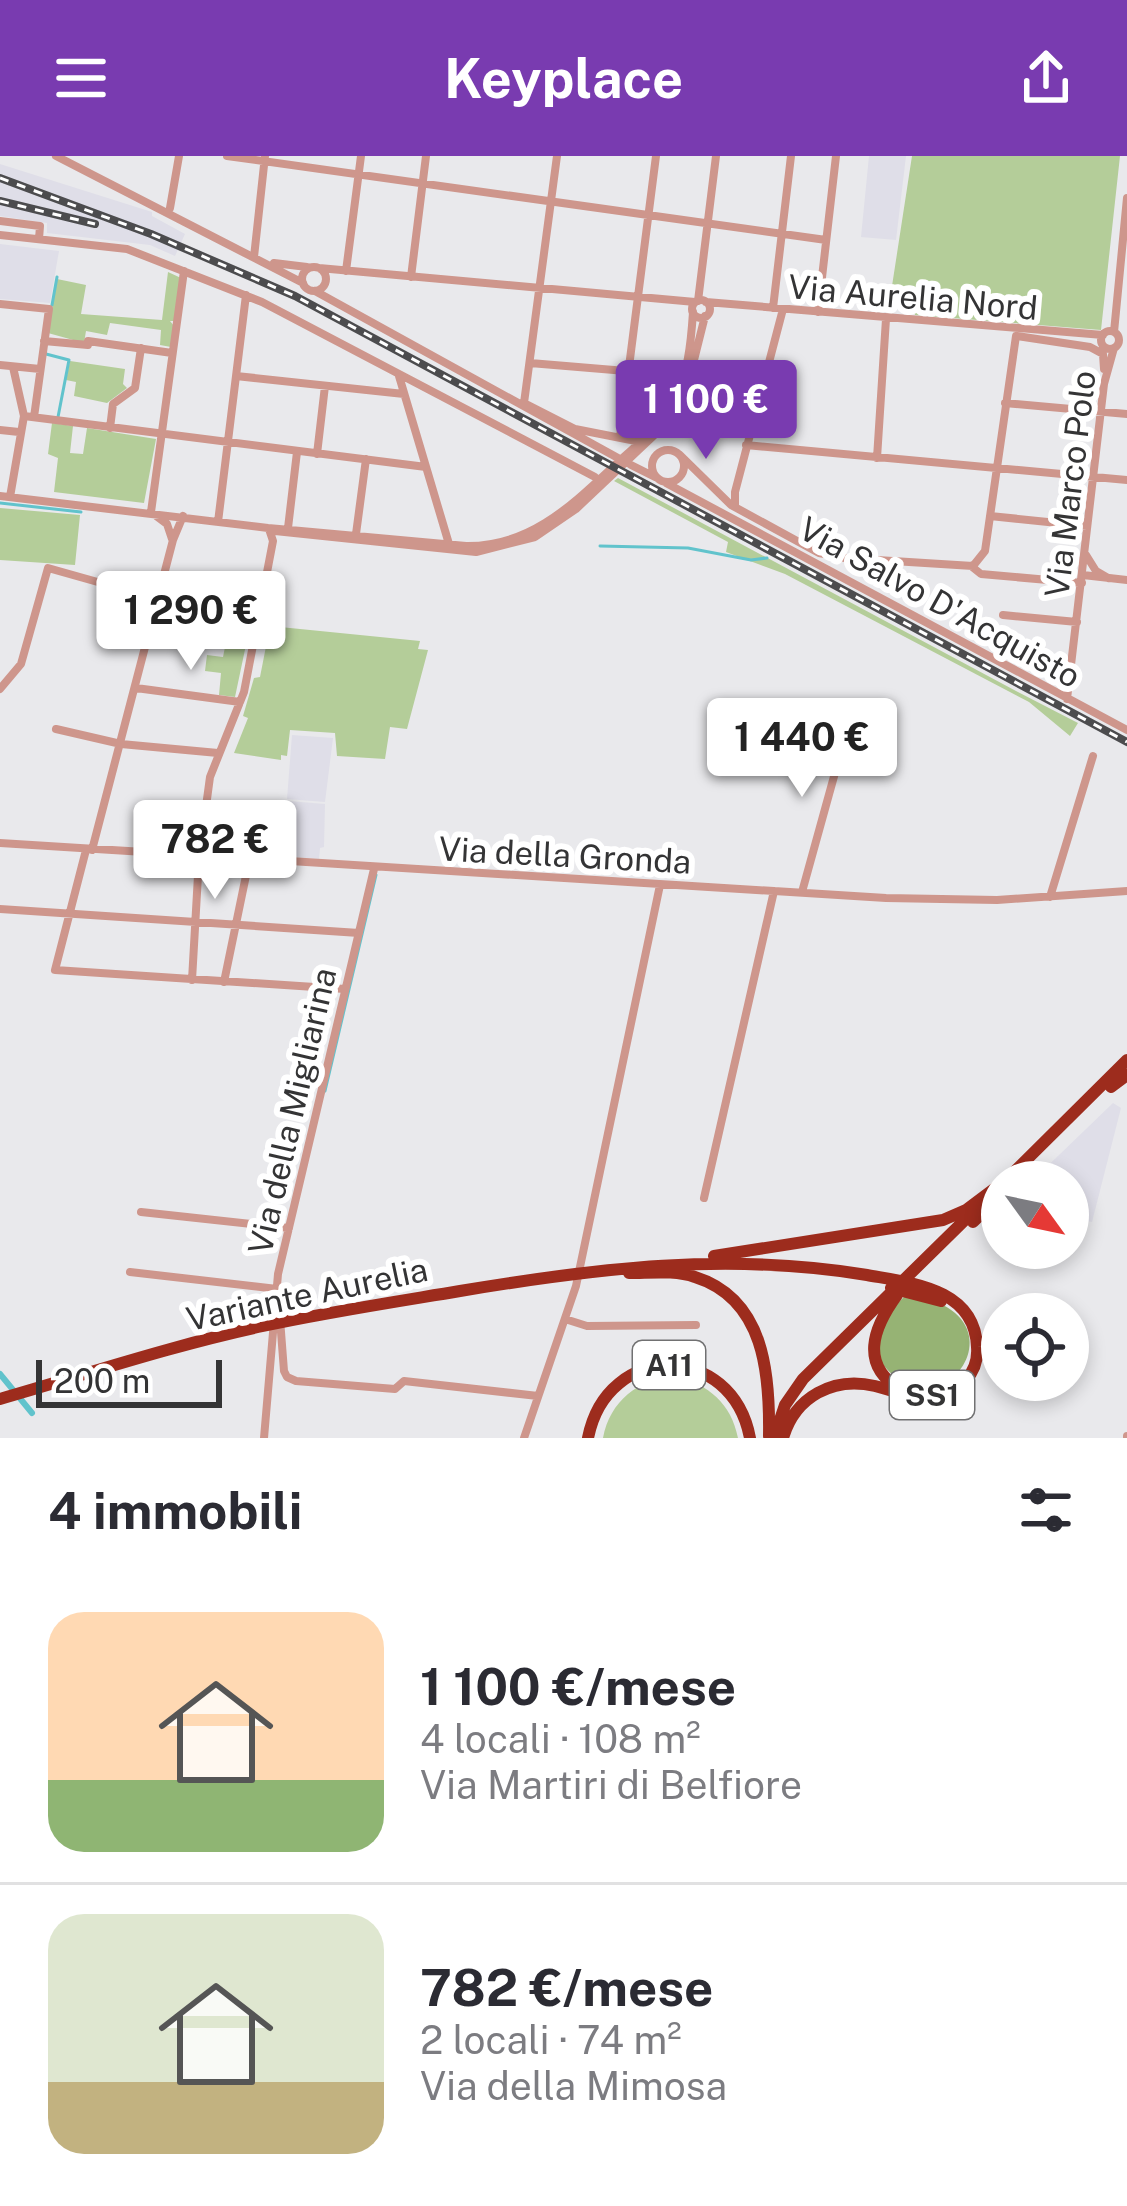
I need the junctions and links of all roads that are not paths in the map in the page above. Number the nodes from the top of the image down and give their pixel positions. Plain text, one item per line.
1 (56, 156) edge
2 (78, 156) edge
3 (179, 156) edge
4 (227, 156) edge
5 (362, 156) edge
6 (426, 156) edge
7 (556, 156) edge
8 (656, 156) edge
9 (716, 156) edge
10 (791, 156) edge
11 (836, 156) edge
12 (264, 159) edge
13 (86, 170) junction
14 (359, 174) junction
15 (422, 184) junction
16 (1127, 198) edge
17 (550, 202) junction
18 (170, 208) dead end
19 (649, 215) junction
20 (0, 221) edge
21 (708, 224) junction
22 (781, 234) junction
23 (0, 235) edge
24 (39, 239) junction
25 (826, 240) junction
26 (258, 260) junction
27 (316, 267) junction
28 (184, 271) junction
29 (346, 271) junction
30 (411, 278) junction
31 (326, 282) junction
32 (303, 284) junction
33 (538, 289) junction
34 (315, 291) junction
35 (246, 295) junction
36 (638, 298) junction
37 (341, 303) junction
38 (0, 304) edge
39 (700, 308) junction
40 (778, 309) junction
41 (818, 312) junction
42 (886, 319) junction
43 (1005, 330) junction
44 (1016, 336) junction
45 (44, 340) junction
46 (1112, 343) edge
47 (141, 348) junction
48 (172, 353) junction
49 (530, 362) junction
50 (0, 365) edge
51 (13, 367) junction
52 (40, 369) junction
53 (629, 371) junction
54 (674, 375) dead end
55 (236, 376) junction
56 (399, 376) junction
57 (325, 386) junction
58 (404, 394) junction
59 (1005, 403) junction
60 (1101, 411) junction
61 (1127, 414) edge
62 (29, 417) junction
63 (110, 428) junction
64 (0, 430) edge
65 (19, 432) junction
66 (161, 435) junction
67 (620, 437) junction
68 (636, 441) dead end
69 (228, 444) junction
70 (746, 445) junction
71 (653, 447) junction
72 (298, 451) junction
73 (317, 454) junction
74 (680, 454) junction
75 (618, 458) dead end
76 (877, 458) junction
77 (366, 459) junction
78 (426, 466) junction
79 (996, 467) junction
80 (700, 475) junction
81 (1093, 476) junction
82 (595, 477) dead end
83 (681, 477) junction
84 (661, 480) junction
85 (1127, 480) edge
86 (736, 488) junction
87 (716, 490) junction
88 (689, 495) junction
89 (5, 497) edge
90 (736, 508) junction
91 (151, 512) junction
92 (183, 516) junction
93 (990, 516) junction
94 (218, 523) junction
95 (1088, 526) junction
96 (268, 528) junction
97 (286, 530) junction
98 (356, 534) junction
99 (172, 540) junction
100 (273, 542) junction
101 (446, 547) junction
102 (1085, 554) junction
103 (971, 566) junction
104 (1083, 576) junction
105 (1103, 577) junction
106 (1127, 580) edge
107 (1080, 595) junction
108 (158, 599) junction
109 (1004, 615) dead end
110 (1077, 622) junction
111 (136, 688) junction
112 (0, 689) edge
113 (1067, 699) junction
114 (240, 702) junction
115 (851, 715) dead end
116 (56, 729) dead end
117 (1127, 730) edge
118 (121, 744) junction
119 (218, 752) junction
120 (1093, 755) dead end
121 (0, 843) edge
122 (89, 850) junction
123 (200, 858) junction
124 (250, 861) junction
125 (374, 869) junction
126 (660, 885) junction
127 (774, 891) junction
128 (1127, 891) edge
129 (802, 892) junction
130 (1050, 897) junction
131 (0, 909) edge
132 (69, 914) junction
133 (196, 922) junction
134 (236, 925) junction
135 (359, 933) junction
136 (192, 980) junction
137 (224, 982) junction
138 (346, 989) junction
139 (1127, 1056) edge
140 (1127, 1072) edge
141 (1106, 1088) junction
142 (1029, 1161) edge
143 (704, 1198) dead end
144 (981, 1200) edge
145 (981, 1206) edge
146 (981, 1207) edge
147 (141, 1212) dead end
148 (289, 1228) junction
149 (629, 1269) junction
150 (130, 1272) dead end
151 (892, 1287) junction
152 (278, 1289) junction
153 (926, 1291) junction
154 (276, 1306) junction
155 (565, 1319) junction
156 (696, 1325) dead end
157 (538, 1396) junction
158 (0, 1403) edge
159 (778, 1429) edge
160 (264, 1438) edge
161 (524, 1438) edge
162 (592, 1438) edge
163 (746, 1438) edge

1 - 13 street
2 - 13 street
3 - 18 street
4 - 12 street
5 - 14 street
6 - 15 street
7 - 17 street
8 - 19 street
9 - 21 street
10 - 22 street
11 - 25 street
12 - 14 street
12 - 26 street
13 - 26 street
14 - 15 street
14 - 29 street
15 - 17 street
15 - 30 street
16 - 46 street, Via Marco Polo
17 - 19 street
17 - 33 street
19 - 21 street
19 - 36 street
20 - 24 street
21 - 22 street
21 - 39 street
22 - 25 street
22 - 40 street
23 - 24 street
24 - 28 street
25 - 41 street
26 - 27 street, Via Aurelia Nord
26 - 32 street
27 - 29 street, Via Aurelia Nord
27 - 31 street
27 - 32 street
28 - 35 street
28 - 48 street
29 - 30 street, Via Aurelia Nord
29 - 31 street, Via Aurelia Nord
30 - 33 street, Via Aurelia Nord
31 - 34 street, Via Aurelia Nord
31 - 37 street
32 - 34 street
33 - 36 street, Via Aurelia Nord
33 - 49 street
34 - 37 street
35 - 55 street
35 - 56 street
36 - 39 street, Via Aurelia Nord
36 - 53 street
37 - 75 street
38 - 45 street
39 - 40 street, Via Aurelia Nord
39 - 71 street
40 - 41 street, Via Aurelia Nord
40 - 70 street
41 - 42 street, Via Aurelia Nord
42 - 43 street, Via Aurelia Nord
42 - 76 street
43 - 44 street
43 - 46 street, Via Aurelia Nord
44 - 46 street
44 - 59 street
45 - 47 street
45 - 52 street
46 - 60 street, Via Marco Polo
47 - 48 street
47 - 63 street
48 - 66 street
49 - 53 street
49 - 67 street
50 - 51 street
51 - 52 street
51 - 62 street
52 - 62 street
53 - 54 street
53 - 67 street
55 - 57 street
55 - 69 street
56 - 58 street
56 - 82 street
57 - 58 street
57 - 73 street
58 - 78 street
59 - 60 street
59 - 79 street
60 - 61 street
60 - 81 street, Via Marco Polo
62 - 63 street
62 - 65 street
63 - 66 street
64 - 65 street
65 - 89 street
66 - 69 street
66 - 91 street
67 - 68 street
69 - 72 street
69 - 94 street
70 - 76 street
70 - 86 street
71 - 74 street, Via Salvo D'Acquisto
71 - 84 street
71 - 84 street, Via Salvo D'Acquisto
71 - 101 street
72 - 73 street
72 - 97 street
73 - 77 street
74 - 80 street
74 - 83 street
76 - 79 street
77 - 78 street
77 - 98 street
78 - 101 street
79 - 81 street
79 - 93 street
80 - 83 street
80 - 87 street
81 - 85 street
81 - 95 street, Via Marco Polo
83 - 84 street
83 - 88 street
84 - 88 street, Via Salvo D'Acquisto
86 - 87 street
86 - 90 street
87 - 90 street
88 - 113 street, Via Salvo D'Acquisto
89 - 91 street
90 - 103 street
91 - 92 street
91 - 99 street
92 - 94 street
92 - 99 street
93 - 95 street
93 - 103 street
94 - 96 street
95 - 102 street, Via Marco Polo
96 - 97 street
96 - 100 street
97 - 98 street
97 - 100 street
97 - 101 street
98 - 101 street
99 - 108 street
100 - 114 street
102 - 104 street, Via Marco Polo
102 - 105 street
103 - 104 street
104 - 105 street
104 - 107 street, Via Marco Polo
105 - 106 street
105 - 107 street
107 - 110 street, Via Marco Polo
108 - 111 street
108 - 112 street
109 - 110 street
110 - 113 street, Via Marco Polo
111 - 114 street
111 - 118 street
113 - 117 street, Via Salvo D'Acquisto
114 - 119 street
115 - 129 street
116 - 118 street
118 - 119 street
118 - 122 street
119 - 123 street
120 - 130 street
121 - 122 street, Via della Gronda
122 - 123 street, Via della Gronda
122 - 132 street
123 - 124 street, Via della Gronda
123 - 133 street
124 - 125 street, Via della Gronda
124 - 134 street
125 - 126 street, Via della Gronda
125 - 135 street, Via della Migliarina
126 - 127 street, Via della Gronda
126 - 155 street
127 - 129 street, Via della Gronda
127 - 143 street
128 - 130 street, Via della Gronda
129 - 130 street, Via della Gronda
131 - 132 street
132 - 133 street
132 - 136 street
133 - 134 street
133 - 136 street
134 - 135 street
134 - 137 street
135 - 138 street, Via della Migliarina
136 - 137 street
137 - 138 street
138 - 148 street, Via della Migliarina
139 - 141 highway, SS1
140 - 141 highway
141 - 142 highway, SS1
144 - 149 highway
145 - 151 highway, SS1
146 - 159 highway
147 - 148 street
148 - 152 street, Via della Migliarina
149 - 151 highway
149 - 158 highway, Variante Aurelia
149 - 159 highway
150 - 152 street
151 - 153 highway
151 - 153 highway, SS1
151 - 159 highway
152 - 154 street, Via della Migliarina
153 - 159 highway
154 - 157 street
154 - 160 street, Via della Migliarina
155 - 156 street
155 - 157 street
157 - 161 street
162 - 163 highway

